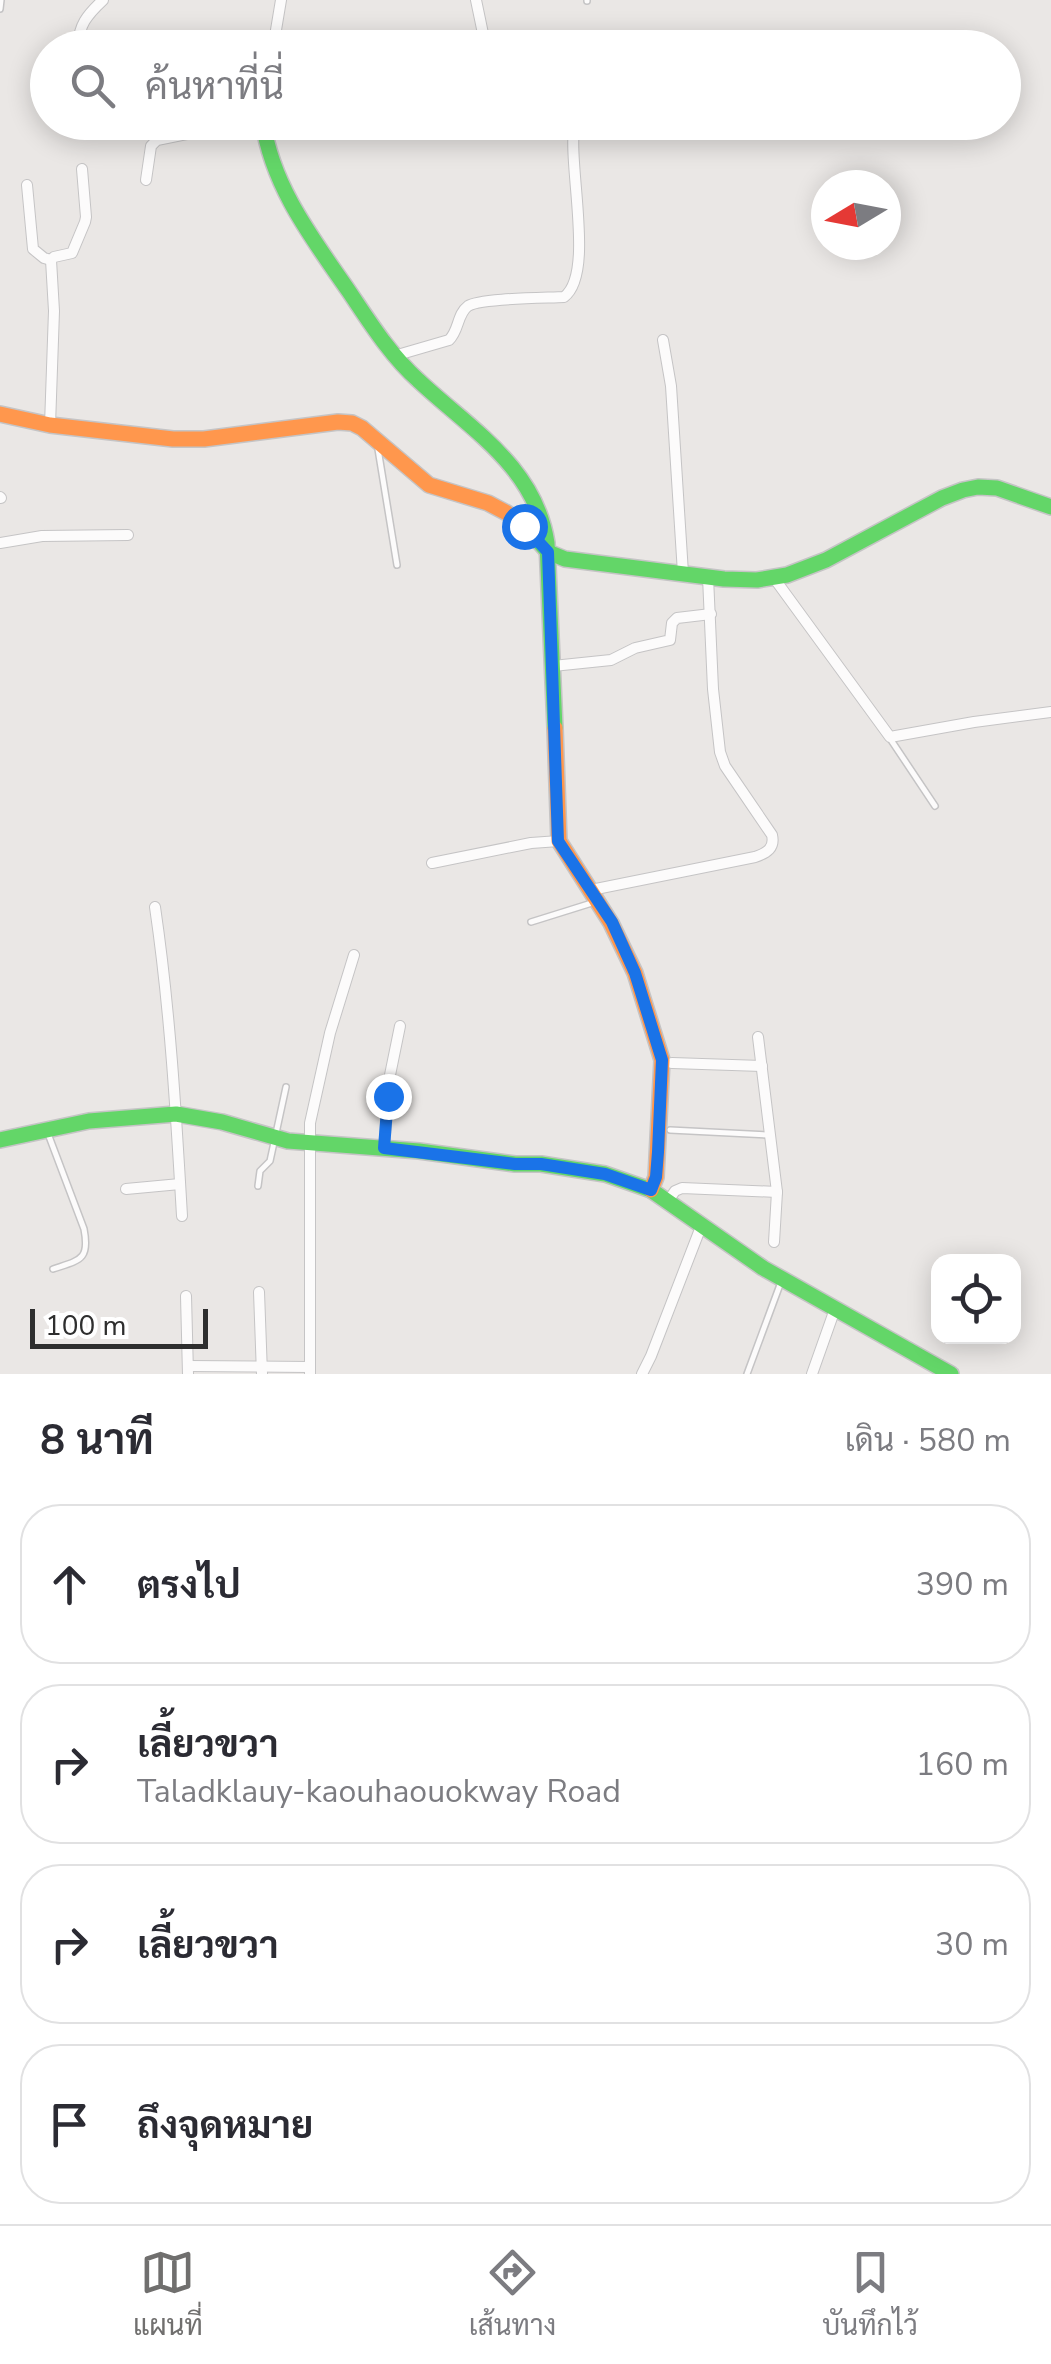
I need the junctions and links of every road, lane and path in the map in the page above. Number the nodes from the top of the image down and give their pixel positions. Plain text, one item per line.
1 (2, 0) edge
2 (103, 0) edge
3 (281, 0) edge
4 (476, 0) edge
5 (0, 9) edge
6 (79, 30) edge
7 (276, 30) edge
8 (482, 30) edge
9 (157, 140) edge
10 (266, 140) edge
11 (573, 140) edge
12 (82, 169) dead end
13 (146, 180) dead end
14 (27, 186) dead end
15 (51, 260) junction
16 (663, 340) dead end
17 (394, 356) junction
18 (0, 414) edge
19 (50, 425) junction
20 (376, 440) junction
21 (1051, 507) edge
22 (128, 535) dead end
23 (0, 543) edge
24 (548, 552) junction
25 (397, 565) dead end
26 (683, 573) junction
27 (708, 578) junction
28 (774, 578) junction
29 (711, 614) junction
30 (553, 666) junction
31 (1051, 712) edge
32 (890, 738) junction
33 (935, 806) dead end
34 (558, 841) junction
35 (432, 864) dead end
36 (595, 896) junction
37 (155, 907) dead end
38 (532, 922) dead end
39 (354, 956) dead end
40 (400, 1026) dead end
41 (758, 1037) dead end
42 (672, 1063) dead end
43 (762, 1066) junction
44 (286, 1087) dead end
45 (176, 1114) junction
46 (46, 1128) junction
47 (670, 1130) dead end
48 (772, 1135) junction
49 (275, 1137) junction
50 (0, 1140) edge
51 (308, 1143) junction
52 (384, 1148) junction
53 (180, 1184) junction
54 (258, 1186) dead end
55 (126, 1189) dead end
56 (651, 1190) junction
57 (777, 1192) junction
58 (668, 1201) junction
59 (182, 1216) dead end
60 (702, 1224) junction
61 (774, 1242) dead end
62 (53, 1269) dead end
63 (782, 1279) junction
64 (260, 1292) dead end
65 (186, 1296) dead end
66 (835, 1310) junction
67 (188, 1370) edge
68 (262, 1370) edge
69 (310, 1371) edge
70 (642, 1374) edge
71 (747, 1374) edge
72 (812, 1374) edge
73 (951, 1374) edge

1 - 5 lane
2 - 6 street
3 - 7 street
4 - 8 street
9 - 13 street
10 - 17 street
11 - 17 street
12 - 15 street
14 - 15 street
15 - 19 street
16 - 26 street
17 - 24 street
18 - 19 street
19 - 20 street
20 - 24 street
20 - 25 lane
21 - 28 street
22 - 23 street
24 - 26 street
24 - 30 street
26 - 27 street
27 - 28 street
27 - 29 street
28 - 32 street
29 - 30 street
29 - 36 street
30 - 34 street
31 - 32 street
32 - 33 lane
34 - 35 street
34 - 36 street
36 - 38 lane
36 - 56 street
37 - 45 street
39 - 51 street
40 - 52 street
41 - 43 street
42 - 43 street
43 - 48 street
44 - 49 lane
45 - 46 street
45 - 49 street
45 - 53 street
46 - 50 street
46 - 62 lane
47 - 48 lane
48 - 57 street
49 - 51 street
49 - 54 lane
51 - 52 street
51 - 69 street
52 - 56 street
53 - 55 street
53 - 59 street
56 - 58 street
57 - 58 street
57 - 61 street
58 - 60 street
60 - 63 street
60 - 70 street
63 - 66 street
63 - 71 lane
64 - 68 street
65 - 67 street
66 - 72 street
66 - 73 street
67 - 68 street
68 - 69 street

